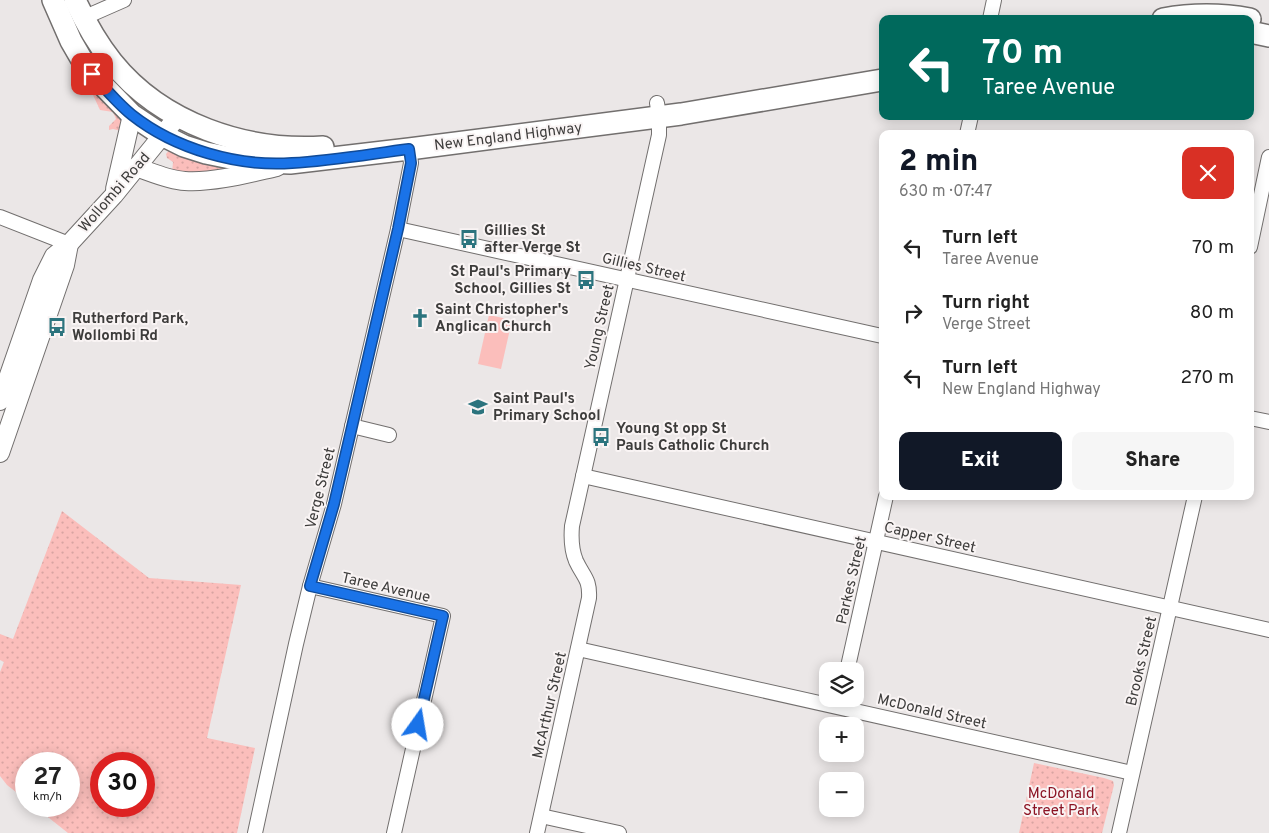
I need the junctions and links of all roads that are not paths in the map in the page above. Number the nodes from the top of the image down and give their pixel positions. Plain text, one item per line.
1 (53, 0) edge
2 (124, 0) edge
3 (994, 0) edge
4 (79, 9) edge
5 (991, 15) edge
6 (1254, 20) edge
7 (1269, 22) edge
8 (1254, 33) edge
9 (1269, 36) edge
10 (879, 68) edge
11 (879, 80) edge
12 (658, 109) junction
13 (132, 115) junction
14 (178, 116) junction
15 (162, 135) junction
16 (409, 149) junction
17 (1269, 157) edge
18 (290, 164) junction
19 (136, 167) junction
20 (114, 195) junction
21 (1259, 215) edge
22 (0, 217) edge
23 (398, 229) junction
24 (1254, 233) edge
25 (69, 244) junction
26 (626, 280) junction
27 (879, 335) edge
28 (0, 401) edge
29 (1254, 419) edge
30 (1269, 422) edge
31 (352, 426) junction
32 (4, 429) edge
33 (389, 435) dead end
34 (0, 453) edge
35 (583, 476) junction
36 (885, 500) edge
37 (1194, 500) edge
38 (877, 541) junction
39 (590, 585) joint
40 (310, 586) junction
41 (1170, 608) junction
42 (1269, 630) edge
43 (578, 649) junction
44 (849, 662) edge
45 (819, 701) edge
46 (857, 707) edge
47 (1132, 773) junction
48 (541, 816) junction
49 (254, 833) edge
50 (394, 833) edge
51 (537, 833) edge
52 (619, 833) edge
53 (1119, 833) edge

1 - 13 highway, New England Highway
2 - 4 street
3 - 5 street
4 - 14 highway, New England Highway
6 - 7 highway
8 - 9 highway
10 - 12 highway, New England Highway
11 - 12 highway, New England Highway
12 - 14 highway, New England Highway
12 - 16 highway, New England Highway
12 - 26 street, Young Street
13 - 15 highway, New England Highway
13 - 20 main road
14 - 15 main road, Wollombi Road
15 - 18 highway, New England Highway
15 - 19 main road, Wollombi Road
16 - 18 highway, New England Highway
16 - 23 street, Verge Street
17 - 21 street
18 - 19 main road
19 - 20 main road, Wollombi Road
20 - 25 main road, Wollombi Road
21 - 24 street
22 - 25 street
23 - 26 street, Gillies Street
23 - 31 street, Verge Street
25 - 28 main road, Wollombi Road
25 - 32 main road, Wollombi Road
26 - 27 street, Gillies Street
26 - 35 street, Young Street
29 - 30 street
31 - 33 street
31 - 40 street, Verge Street
32 - 34 main road, Wollombi Road
35 - 38 street, Capper Street
35 - 39 street, Young Street
36 - 38 street, Parkes Street
37 - 41 street, Brooks Street
38 - 41 street, Capper Street
38 - 44 street, Parkes Street
39 - 43 street, McArthur Street
40 - 49 street, Verge Street
40 - 50 street, Taree Avenue
41 - 42 street, Capper Street
41 - 47 street, Brooks Street
43 - 45 street, McDonald Street
43 - 48 street, McArthur Street
46 - 47 street, McDonald Street
47 - 53 street, Brooks Street
48 - 51 street, McArthur Street
48 - 52 street

